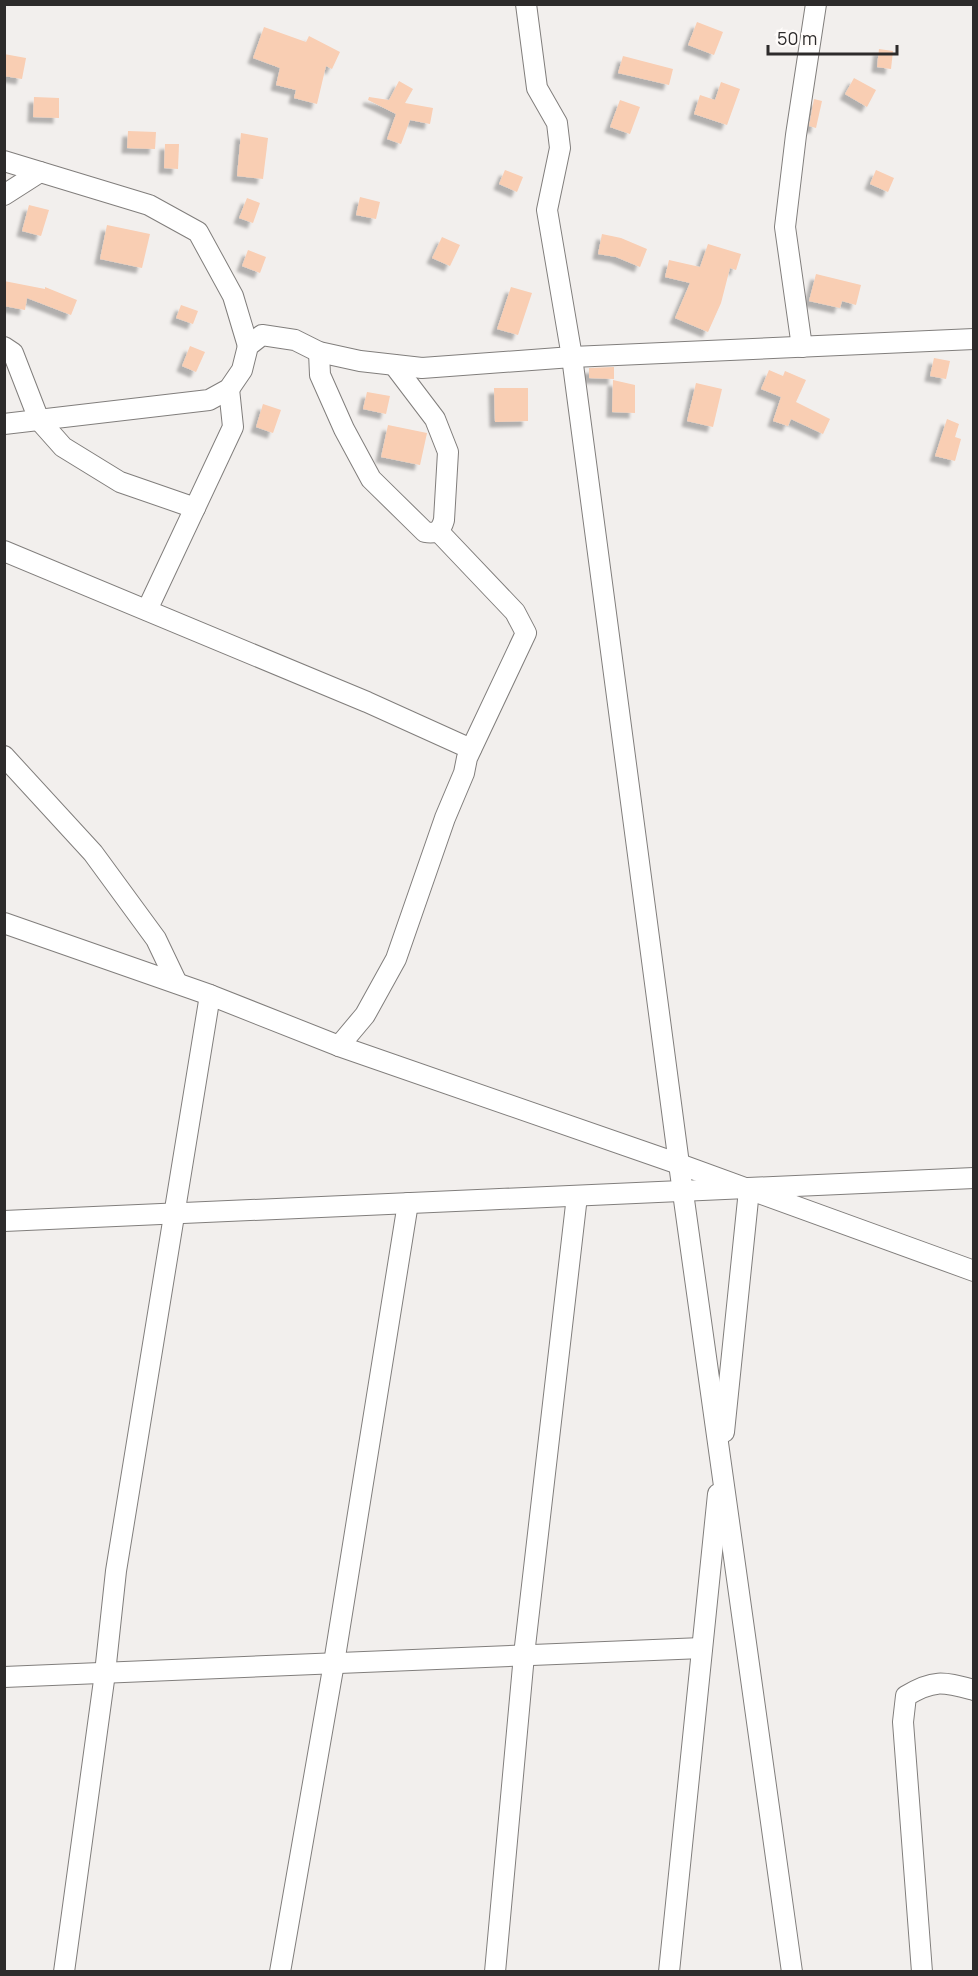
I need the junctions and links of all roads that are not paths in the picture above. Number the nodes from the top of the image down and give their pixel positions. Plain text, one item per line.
1 (526, 4) edge
2 (816, 4) edge
3 (4, 160) edge
4 (40, 172) junction
5 (4, 195) edge
6 (974, 339) edge
7 (248, 346) junction
8 (4, 347) edge
9 (802, 347) junction
10 (319, 352) junction
11 (572, 357) junction
12 (394, 365) junction
13 (229, 389) junction
14 (39, 420) junction
15 (4, 424) edge
16 (195, 508) junction
17 (438, 531) junction
18 (4, 551) edge
19 (147, 610) junction
20 (471, 749) junction
21 (4, 756) edge
22 (4, 923) edge
23 (177, 983) junction
24 (210, 995) junction
25 (339, 1046) junction
26 (679, 1164) junction
27 (974, 1178) edge
28 (749, 1190) junction
29 (683, 1192) junction
30 (577, 1196) junction
31 (408, 1203) junction
32 (175, 1212) junction
33 (4, 1221) edge
34 (974, 1271) edge
35 (721, 1461) junction
36 (702, 1648) junction
37 (524, 1655) junction
38 (334, 1664) junction
39 (105, 1673) junction
40 (4, 1677) edge
41 (974, 1690) edge
42 (64, 1971) edge
43 (280, 1971) edge
44 (495, 1971) edge
45 (669, 1971) edge
46 (792, 1971) edge
47 (922, 1971) edge

1 - 11 street
2 - 9 street
3 - 4 street
4 - 5 street
4 - 7 street
6 - 9 street
7 - 10 street
7 - 13 street
8 - 14 street
9 - 11 street
10 - 12 street
10 - 17 street
11 - 12 street
11 - 26 street
12 - 17 street
13 - 14 street
13 - 16 street
14 - 15 street
14 - 16 street
16 - 19 street
17 - 20 street
18 - 19 street
19 - 20 street
20 - 25 street
21 - 23 street
22 - 23 street
23 - 24 street
24 - 25 street
24 - 32 street
25 - 26 street
26 - 28 street
26 - 29 street
27 - 28 street
28 - 29 street
28 - 34 street
28 - 35 street
29 - 30 street
29 - 35 street
30 - 31 street
30 - 37 street
31 - 32 street
31 - 38 street
32 - 33 street
32 - 39 street
35 - 36 street
35 - 46 street
36 - 37 street
36 - 45 street
37 - 38 street
37 - 44 street
38 - 39 street
38 - 43 street
39 - 40 street
39 - 42 street
41 - 47 street

